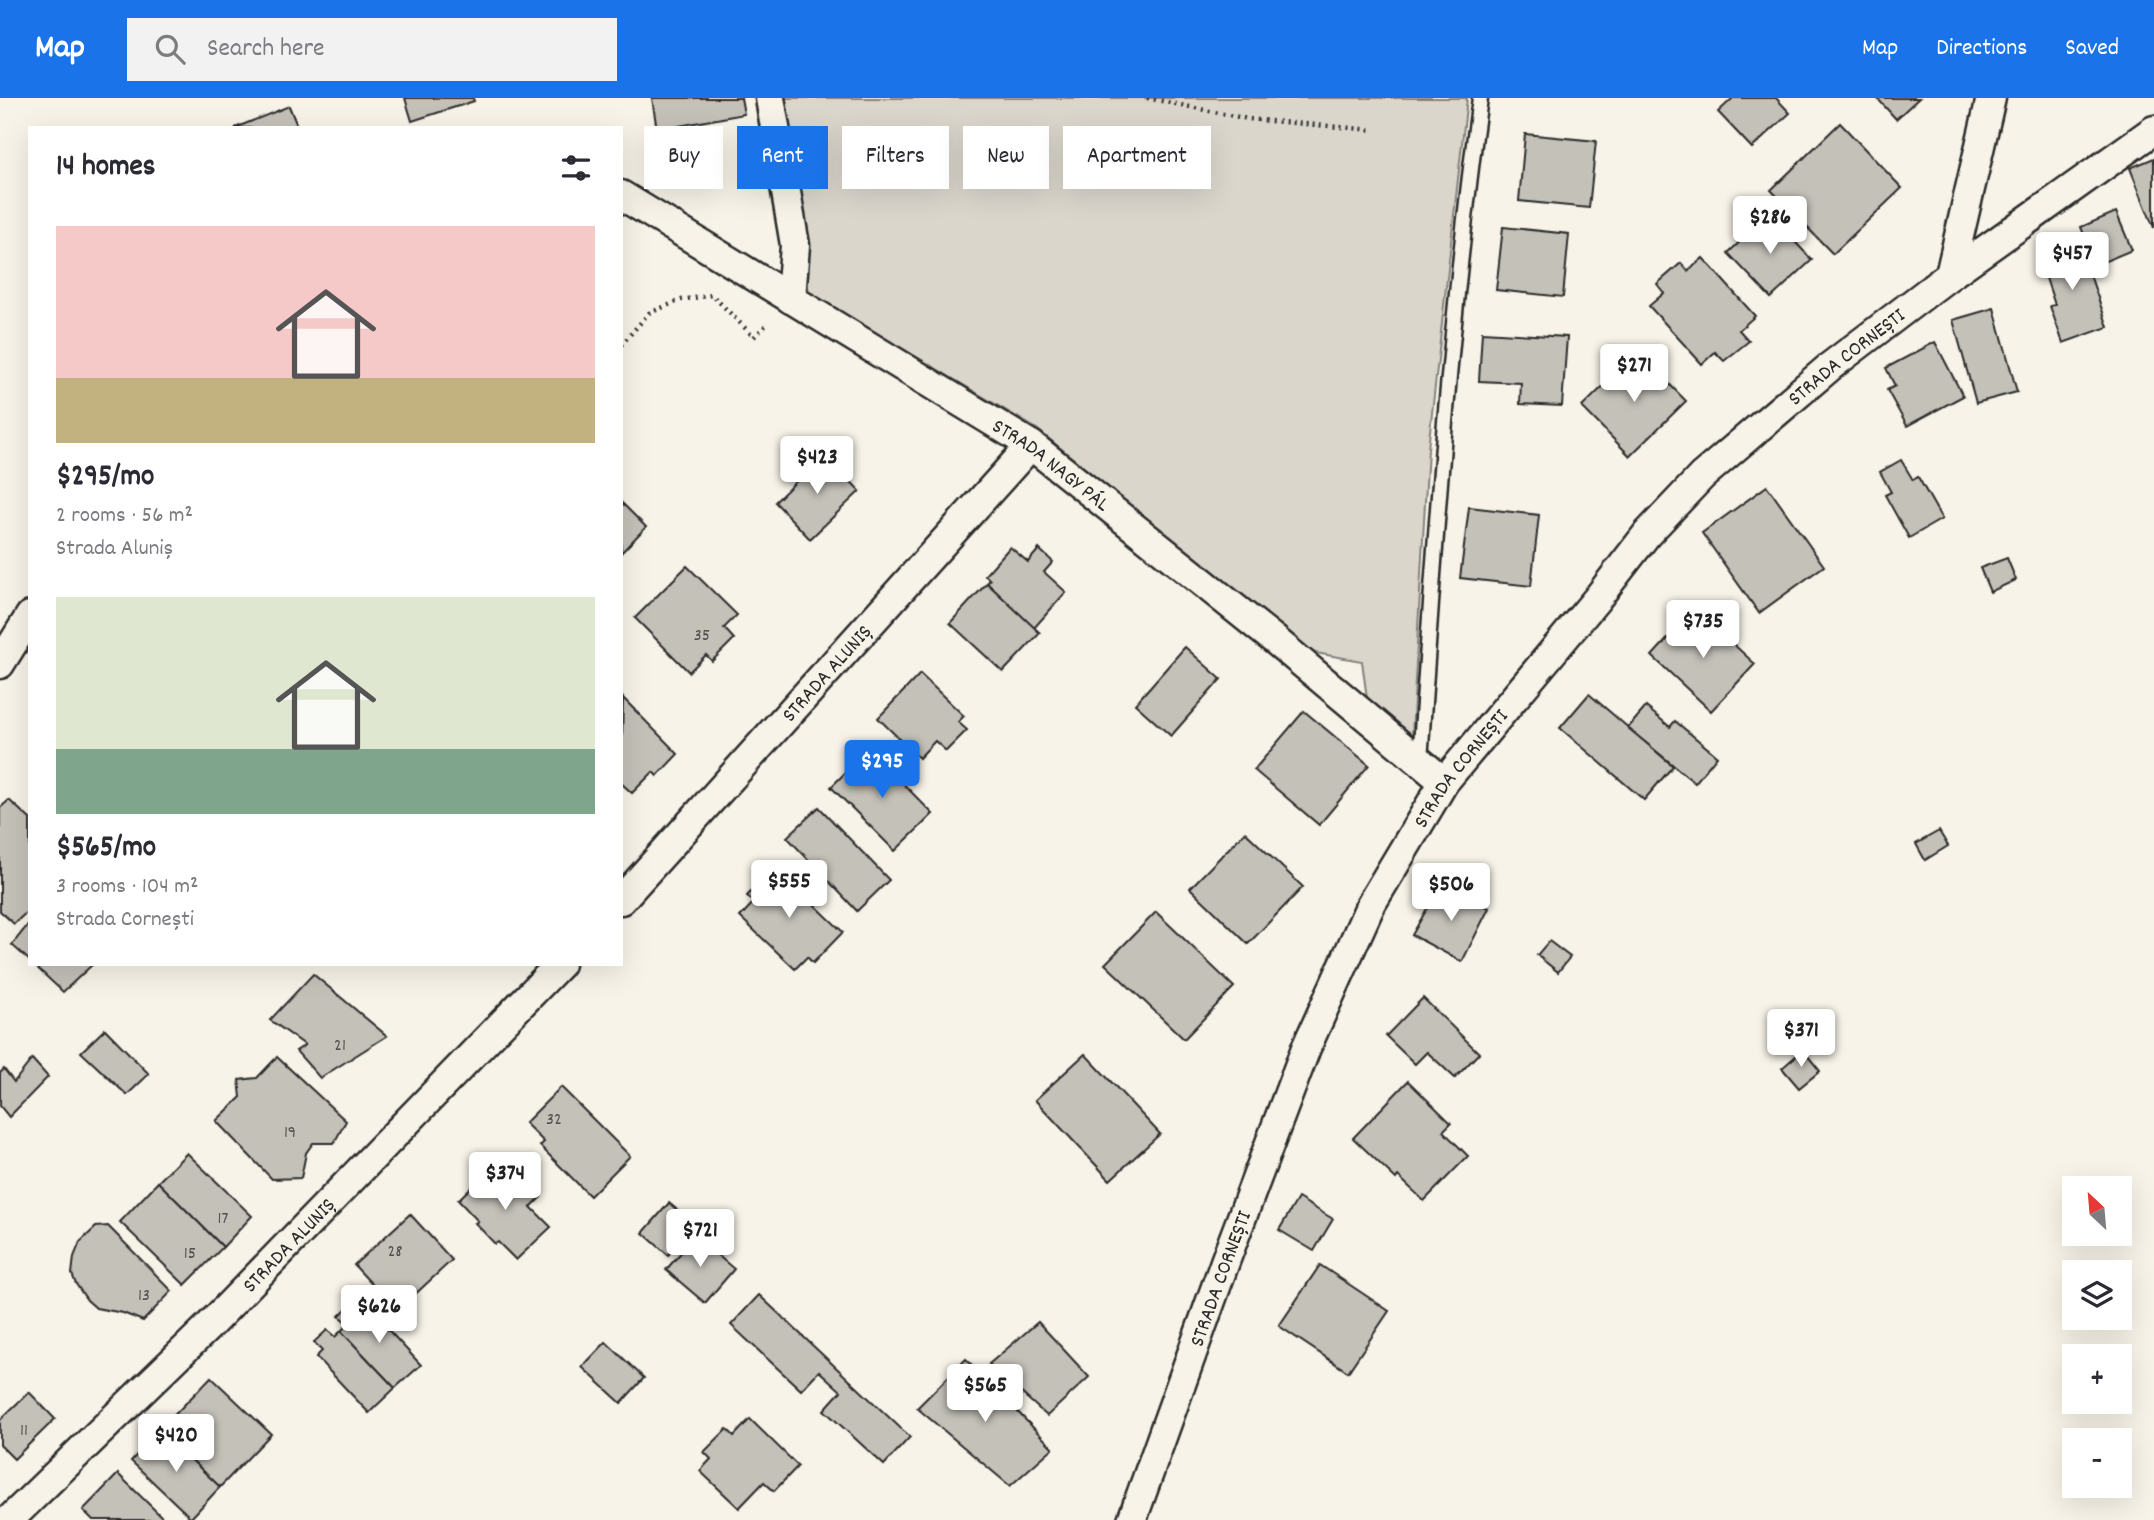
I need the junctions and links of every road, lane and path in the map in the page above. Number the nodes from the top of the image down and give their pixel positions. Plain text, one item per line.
1 (770, 98) edge
2 (1147, 98) edge
3 (1480, 98) edge
4 (1991, 98) edge
5 (1374, 130) dead end
6 (2154, 130) edge
7 (623, 196) edge
8 (1950, 275) junction
9 (791, 299) junction
10 (623, 343) edge
11 (1031, 445) junction
12 (28, 619) edge
13 (0, 664) edge
14 (1420, 763) junction
15 (1444, 782) junction
16 (623, 898) edge
17 (558, 966) edge
18 (9, 1520) edge
19 (1132, 1520) edge

1 - 9 street
2 - 5 path
3 - 14 lane
4 - 8 street
6 - 8 street, STRADA CORNEȘTI
7 - 9 street, STRADA NAGY PÁL
8 - 15 street, STRADA CORNEȘTI
9 - 10 path
9 - 11 street, STRADA NAGY PÁL
11 - 14 street, STRADA NAGY PÁL
11 - 16 street, STRADA ALUNIȘ
12 - 13 street
14 - 15 street, STRADA NAGY PÁL
15 - 19 street, STRADA CORNEȘTI
17 - 18 street, STRADA ALUNIȘ

